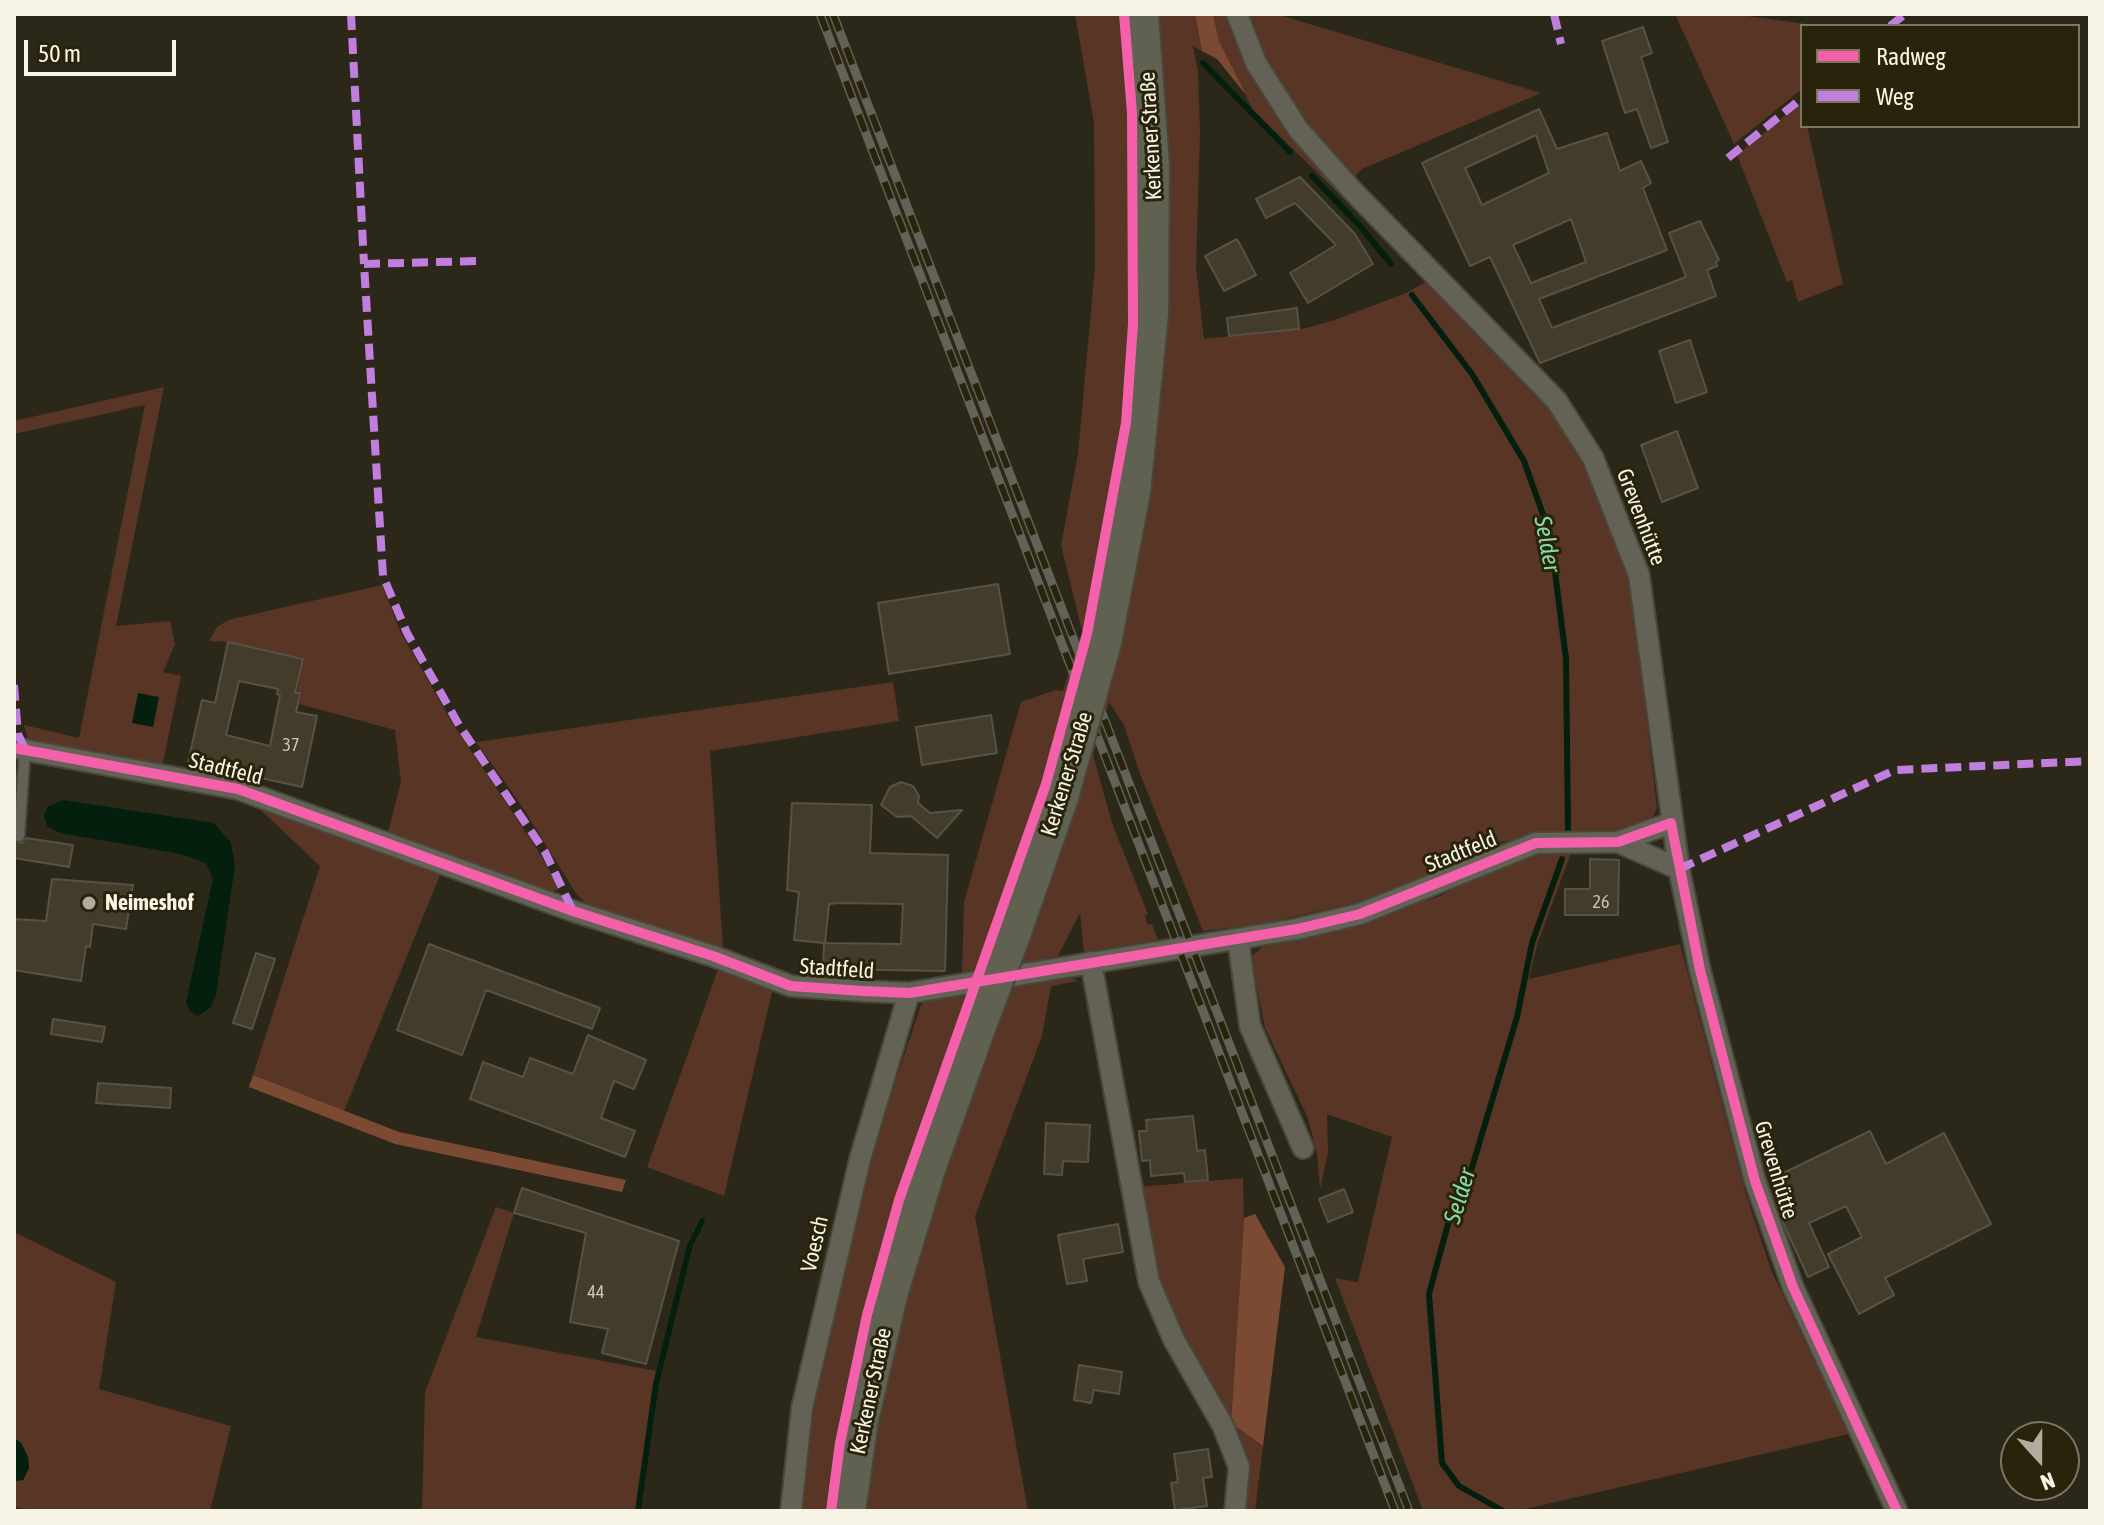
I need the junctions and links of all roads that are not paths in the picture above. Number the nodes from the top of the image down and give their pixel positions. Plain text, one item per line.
1 (1142, 14) edge
2 (1237, 14) edge
3 (19, 748) edge
4 (1671, 823) junction
5 (19, 836) dead end
6 (1618, 842) junction
7 (1679, 869) junction
8 (1238, 939) junction
9 (1091, 962) junction
10 (909, 993) junction
11 (1303, 1148) dead end
12 (791, 1511) edge
13 (849, 1511) edge
14 (1235, 1511) edge
15 (1897, 1511) edge

1 - 13 main road, Kerkener Straße, bridge
2 - 4 street, Grevenhütte
3 - 5 lane
3 - 10 street, Stadtfeld
4 - 6 street, Stadtfeld
4 - 7 street, Grevenhütte
6 - 7 street, Stadtfeld
6 - 8 street, Stadtfeld
7 - 15 street, Grevenhütte
8 - 9 street, Stadtfeld
8 - 11 street
9 - 10 street, Stadtfeld
9 - 14 street
10 - 12 street, Voesch

